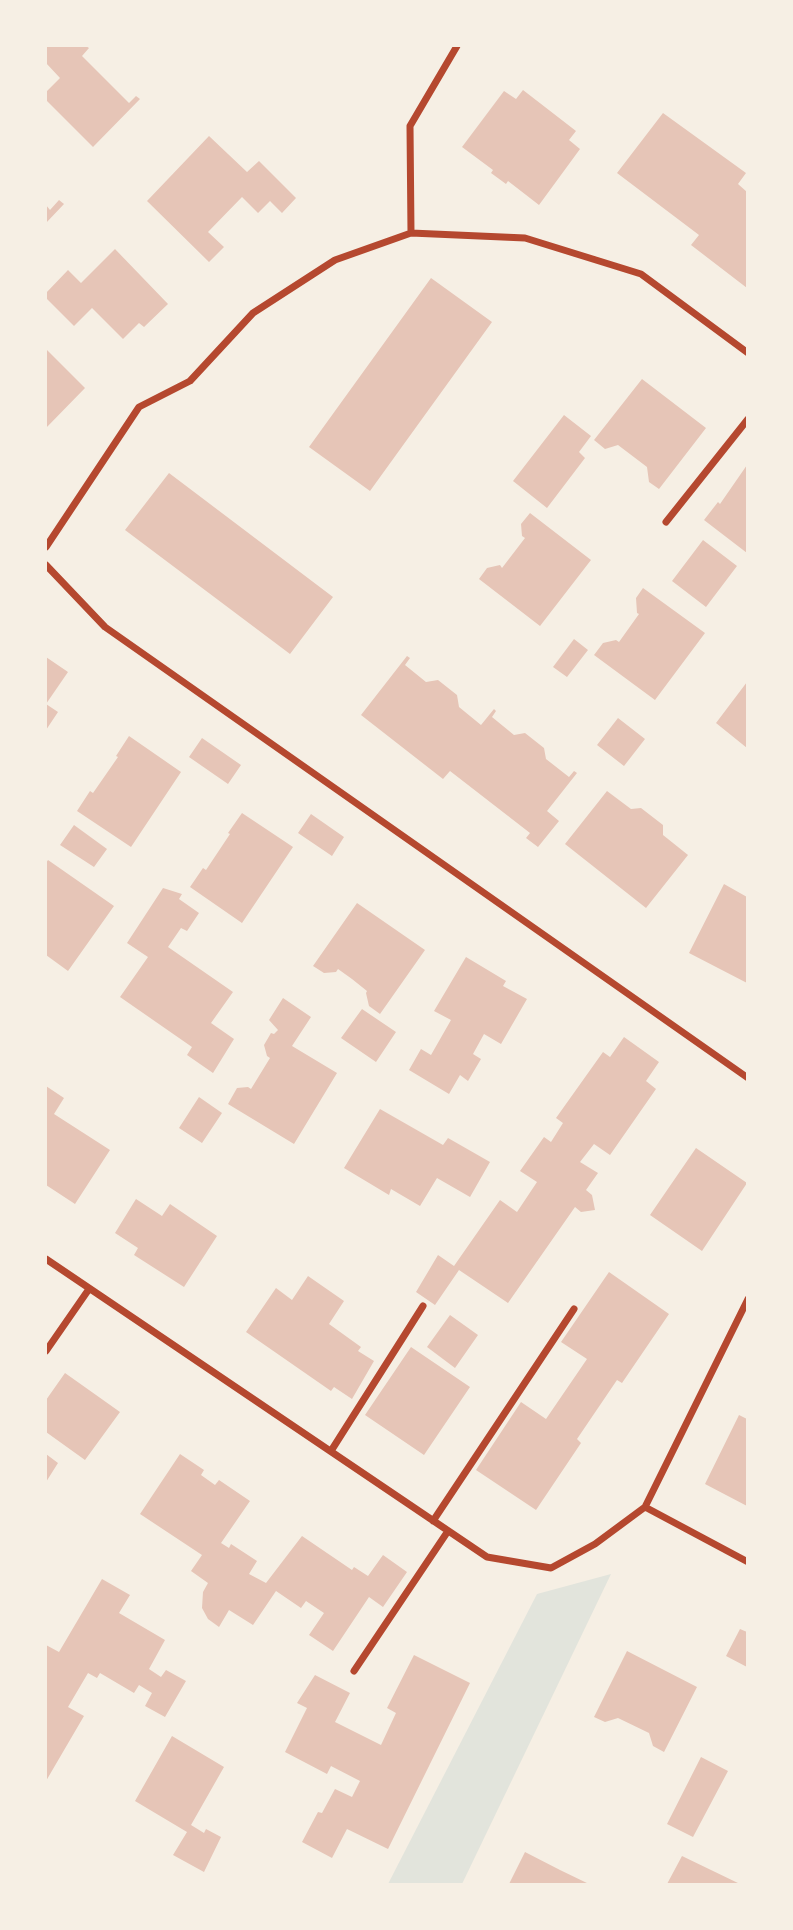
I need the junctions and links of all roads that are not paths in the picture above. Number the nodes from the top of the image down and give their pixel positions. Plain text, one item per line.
1 (457, 46) edge
2 (411, 233) junction
3 (747, 353) edge
4 (747, 419) edge
5 (666, 522) dead end
6 (46, 547) edge
7 (46, 565) edge
8 (747, 1078) edge
9 (46, 1259) edge
10 (89, 1289) junction
11 (747, 1299) edge
12 (423, 1306) dead end
13 (574, 1309) dead end
14 (46, 1351) edge
15 (331, 1451) junction
16 (645, 1507) junction
17 (433, 1521) junction
18 (448, 1531) junction
19 (747, 1562) edge
20 (354, 1671) dead end

1 - 2 street
2 - 3 street
2 - 6 street
4 - 5 street
7 - 8 street
9 - 10 street
10 - 14 street
10 - 15 street
11 - 16 street
12 - 15 street
13 - 17 street
15 - 17 street
16 - 18 street
16 - 19 street
17 - 18 street
18 - 20 street

